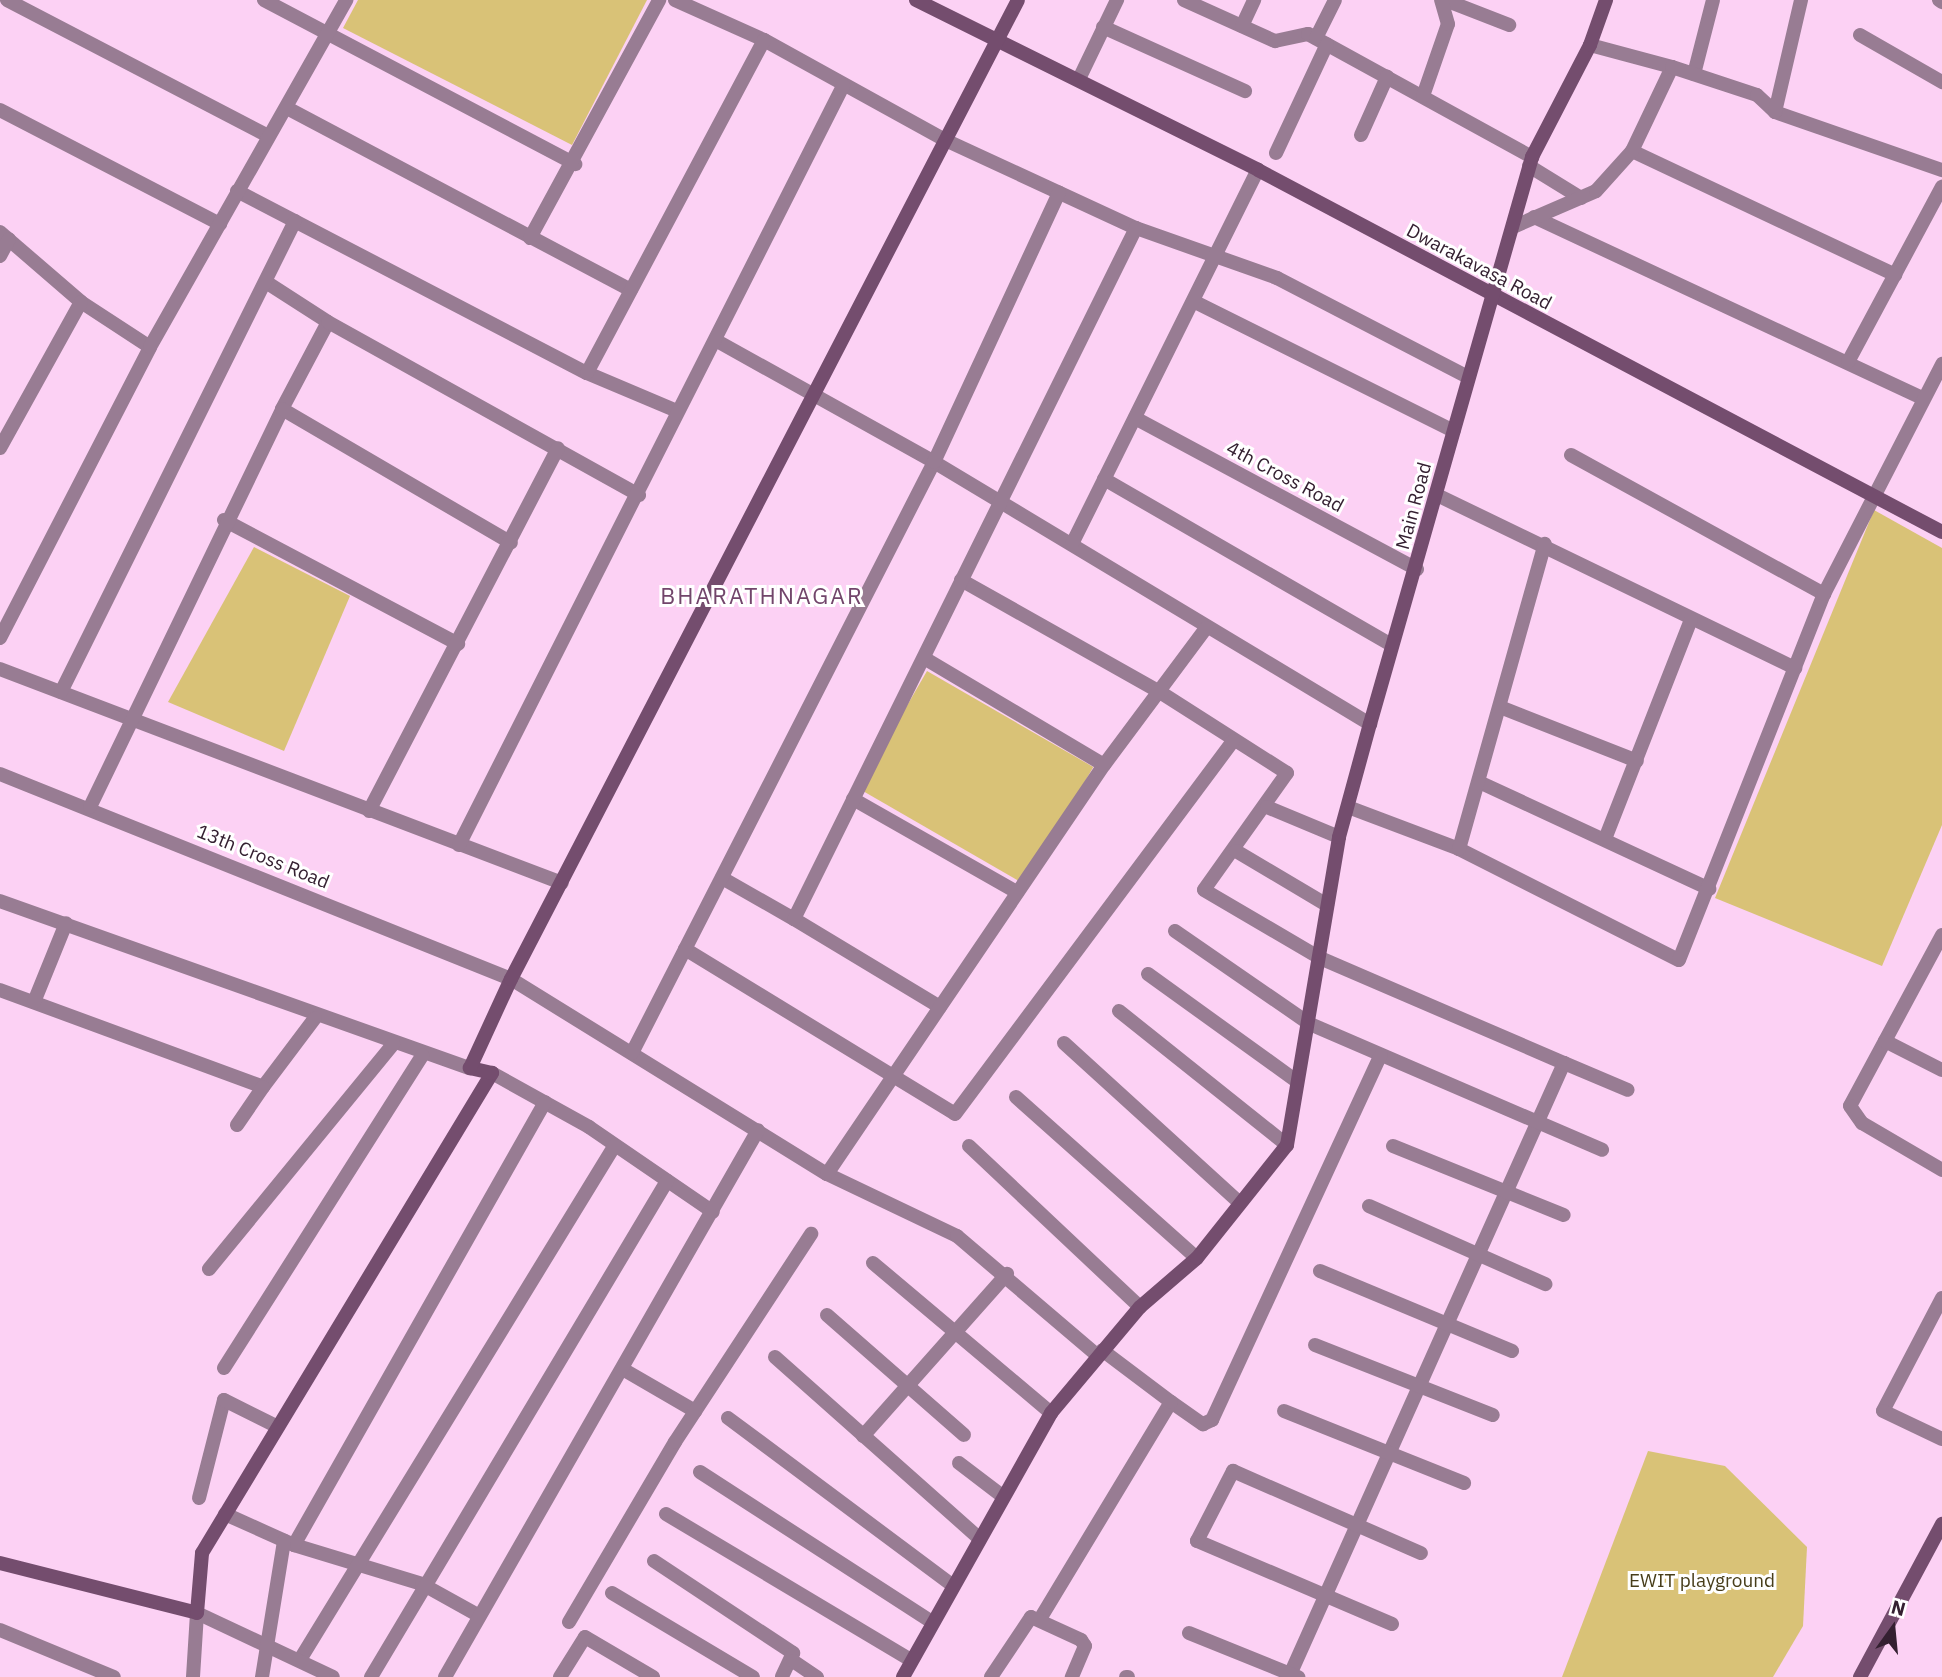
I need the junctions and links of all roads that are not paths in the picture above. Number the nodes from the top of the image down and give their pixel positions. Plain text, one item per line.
1 (7, 0) edge
2 (264, 0) edge
3 (346, 0) edge
4 (659, 0) edge
5 (675, 0) edge
6 (916, 0) edge
7 (1017, 0) edge
8 (1117, 0) edge
9 (1254, 0) edge
10 (1335, 0) edge
11 (1443, 0) edge
12 (1606, 0) edge
13 (1712, 0) edge
14 (1801, 0) edge
15 (1192, 2) edge
16 (1509, 25) dead end
17 (1241, 26) junction
18 (1103, 27) junction
19 (1860, 35) dead end
20 (329, 36) junction
21 (997, 38) junction
22 (764, 40) junction
23 (1322, 41) junction
24 (1590, 45) junction
25 (1672, 67) junction
26 (1694, 74) junction
27 (1387, 77) junction
28 (1079, 79) junction
29 (1942, 82) edge
30 (843, 86) junction
31 (1245, 91) dead end
32 (1423, 96) junction
33 (287, 108) junction
34 (0, 110) edge
35 (1775, 112) junction
36 (1362, 135) dead end
37 (268, 136) junction
38 (943, 139) junction
39 (1632, 151) junction
40 (1276, 153) dead end
41 (1530, 161) junction
42 (575, 164) junction
43 (1258, 170) junction
44 (1942, 170) edge
45 (1942, 187) edge
46 (237, 191) junction
47 (1059, 193) junction
48 (1581, 198) junction
49 (1534, 217) junction
50 (295, 221) junction
51 (220, 224) junction
52 (1513, 227) junction
53 (1136, 228) junction
54 (5, 235) edge
55 (530, 238) junction
56 (0, 256) edge
57 (1217, 259) junction
58 (1895, 275) junction
59 (269, 284) junction
60 (631, 290) junction
61 (1492, 296) junction
62 (81, 302) junction
63 (1195, 302) junction
64 (328, 322) junction
65 (717, 341) junction
66 (150, 347) junction
67 (1848, 362) junction
68 (1942, 364) edge
69 (587, 373) junction
70 (1468, 377) junction
71 (813, 393) junction
72 (1922, 398) junction
73 (282, 409) junction
74 (677, 411) junction
75 (1135, 418) junction
76 (1454, 432) junction
77 (0, 448) edge
78 (558, 448) junction
79 (1571, 455) dead end
80 (934, 462) junction
81 (1104, 479) junction
82 (1874, 493) junction
83 (639, 495) junction
84 (1437, 495) junction
85 (999, 501) junction
86 (224, 520) junction
87 (1942, 532) edge
88 (511, 542) junction
89 (1072, 544) junction
90 (1545, 544) junction
91 (1417, 569) junction
92 (961, 580) junction
93 (1824, 594) junction
94 (1692, 620) junction
95 (1206, 628) junction
96 (0, 638) edge
97 (458, 644) junction
98 (1392, 645) junction
99 (924, 658) junction
100 (0, 668) edge
101 (1795, 668) junction
102 (61, 692) junction
103 (1163, 694) junction
104 (1500, 707) junction
105 (133, 720) junction
106 (1370, 724) junction
107 (1233, 741) junction
108 (1637, 761) junction
109 (1104, 765) junction
110 (0, 774) edge
111 (1479, 782) junction
112 (853, 799) junction
113 (90, 807) junction
114 (1267, 807) junction
115 (1348, 807) junction
116 (369, 811) junction
117 (1339, 837) junction
118 (1605, 839) junction
119 (459, 845) junction
120 (1459, 849) junction
121 (1236, 851) junction
122 (722, 878) junction
123 (562, 883) junction
124 (1709, 889) junction
125 (1017, 892) junction
126 (0, 901) edge
127 (1327, 905) junction
128 (794, 919) junction
129 (66, 923) junction
130 (1175, 931) dead end
131 (1942, 935) edge
132 (685, 950) junction
133 (1320, 958) junction
134 (1148, 974) dead end
135 (511, 979) junction
136 (0, 990) edge
137 (34, 1002) junction
138 (940, 1007) junction
139 (1118, 1011) dead end
140 (314, 1018) junction
141 (1310, 1024) junction
142 (1885, 1041) junction
143 (1064, 1043) dead end
144 (393, 1044) junction
145 (632, 1053) junction
146 (1381, 1055) junction
147 (422, 1056) junction
148 (1564, 1063) junction
149 (470, 1068) junction
150 (1942, 1070) edge
151 (492, 1073) junction
152 (896, 1076) junction
153 (1296, 1080) junction
154 (263, 1087) junction
155 (1628, 1090) dead end
156 (1016, 1097) dead end
157 (545, 1102) junction
158 (237, 1125) dead end
159 (1537, 1125) junction
160 (758, 1130) junction
161 (615, 1145) junction
162 (1287, 1145) junction
163 (969, 1146) dead end
164 (1393, 1146) dead end
165 (1602, 1150) dead end
166 (1942, 1170) edge
167 (827, 1174) junction
168 (667, 1181) junction
169 (1508, 1191) junction
170 (1240, 1203) junction
171 (1369, 1206) dead end
172 (713, 1212) junction
173 (1564, 1215) dead end
174 (811, 1234) dead end
175 (1481, 1254) junction
176 (1197, 1258) junction
177 (873, 1264) dead end
178 (209, 1269) dead end
179 (1320, 1271) dead end
180 (1007, 1274) junction
181 (1545, 1284) dead end
182 (1942, 1298) edge
183 (1140, 1307) junction
184 (827, 1315) dead end
185 (1451, 1324) junction
186 (956, 1332) junction
187 (1315, 1345) dead end
188 (1512, 1351) dead end
189 (1100, 1352) junction
190 (775, 1357) dead end
191 (225, 1368) dead end
192 (626, 1371) junction
193 (910, 1383) junction
194 (1423, 1387) junction
195 (1171, 1402) junction
196 (695, 1411) junction
197 (1284, 1411) dead end
198 (1051, 1413) junction
199 (1493, 1415) dead end
200 (728, 1418) dead end
201 (278, 1427) junction
202 (964, 1435) dead end
203 (863, 1436) junction
204 (1942, 1439) edge
205 (1394, 1453) junction
206 (959, 1463) dead end
207 (700, 1472) dead end
208 (1464, 1483) dead end
209 (1001, 1495) junction
210 (199, 1498) dead end
211 (225, 1514) junction
212 (666, 1514) dead end
213 (1942, 1524) edge
214 (1361, 1526) junction
215 (978, 1537) junction
216 (289, 1543) junction
217 (1421, 1553) dead end
218 (654, 1561) dead end
219 (0, 1563) edge
220 (360, 1566) junction
221 (422, 1584) junction
222 (952, 1585) junction
223 (612, 1592) dead end
224 (1326, 1598) junction
225 (198, 1613) junction
226 (478, 1615) junction
227 (1040, 1619) junction
228 (569, 1622) dead end
229 (932, 1622) junction
230 (1392, 1624) dead end
231 (0, 1630) edge
232 (1189, 1633) dead end
233 (266, 1643) junction
234 (301, 1658) junction
235 (911, 1660) junction
236 (793, 1661) junction
237 (1293, 1676) edge
238 (114, 1677) edge
239 (193, 1677) edge
240 (262, 1677) edge
241 (333, 1677) edge
242 (371, 1677) edge
243 (445, 1677) edge
244 (560, 1677) edge
245 (653, 1677) edge
246 (753, 1677) edge
247 (782, 1677) edge
248 (817, 1677) edge
249 (902, 1677) edge
250 (991, 1677) edge
251 (1072, 1677) edge
252 (1860, 1677) edge

1 - 37 street
2 - 20 street
3 - 20 street
4 - 42 street
5 - 22 street
6 - 21 street, Dwarakavasa Road
7 - 21 street
8 - 18 street
9 - 17 street
10 - 23 street
11 - 16 street
11 - 32 street
12 - 24 street, Main Road
13 - 26 street
14 - 35 street
15 - 17 street
17 - 23 street
18 - 28 street
18 - 31 street
19 - 29 street
20 - 33 street
20 - 42 street
21 - 28 street, Dwarakavasa Road
21 - 38 street
22 - 30 street
22 - 60 street
23 - 27 street
23 - 40 street
24 - 25 street
24 - 41 street, Main Road
25 - 26 street
25 - 39 street
26 - 35 street
27 - 32 street
27 - 36 street
28 - 43 street, Dwarakavasa Road
30 - 38 street
30 - 65 street
32 - 41 street
33 - 37 street
33 - 55 street
34 - 51 street
35 - 44 street
37 - 46 street
38 - 47 street
38 - 71 street
39 - 48 street
39 - 58 street
41 - 48 street
41 - 52 street, Main Road
42 - 55 street
43 - 57 street
43 - 61 street, Dwarakavasa Road
45 - 58 street
46 - 50 street
46 - 51 street
47 - 53 street
47 - 80 street
48 - 49 street
49 - 52 street
49 - 67 street
50 - 59 street
50 - 69 street
51 - 66 street
52 - 61 street, Main Road
53 - 57 street
53 - 85 street
54 - 56 street
54 - 62 street
55 - 60 street
57 - 63 street
57 - 70 street
58 - 67 street
59 - 64 street
59 - 102 street
60 - 69 street
61 - 70 street, Main Road
61 - 82 street, Dwarakavasa Road
62 - 66 street
62 - 77 street
63 - 75 street
63 - 76 street
64 - 73 street
64 - 78 street
65 - 71 street
65 - 74 street
66 - 96 street
67 - 72 street
68 - 72 street
69 - 74 street
70 - 76 street, Main Road
71 - 80 street
71 - 123 street
72 - 82 street
73 - 86 street
73 - 88 street
74 - 83 street
75 - 81 street
75 - 91 street, 4th Cross Road
76 - 84 street, Main Road
78 - 83 street
78 - 88 street
79 - 93 street
80 - 85 street
80 - 122 street
81 - 89 street
81 - 98 street
82 - 87 street, Dwarakavasa Road
82 - 93 street
83 - 119 street
84 - 90 street
84 - 91 street, Main Road
85 - 89 street
85 - 92 street
86 - 97 street
86 - 105 street
88 - 97 street
89 - 95 street
90 - 94 street
90 - 104 street
91 - 98 street, Main Road
92 - 99 street
92 - 103 street
93 - 101 street
94 - 101 street
94 - 108 street
95 - 103 street
95 - 106 street
97 - 116 street
98 - 106 street, Main Road
99 - 109 street
99 - 112 street
100 - 102 street
101 - 124 street
102 - 105 street
103 - 107 street
103 - 109 street
104 - 108 street
104 - 111 street
105 - 113 street
105 - 116 street
106 - 115 street, Main Road
107 - 114 street
107 - 152 street
108 - 118 street
109 - 125 street
110 - 113 street, 13th Cross Road
111 - 118 street
111 - 120 street
112 - 125 street
112 - 128 street
113 - 135 street, 13th Cross Road
114 - 117 street
114 - 121 street
115 - 117 street, Main Road
115 - 120 street
116 - 119 street
117 - 127 street, Main Road
118 - 124 street
119 - 123 street
120 - 124 street
121 - 127 street
121 - 133 street
122 - 128 street
122 - 132 street
123 - 135 street
125 - 138 street
126 - 129 street
127 - 133 street, Main Road
128 - 138 street
129 - 137 street
129 - 140 street
130 - 141 street
131 - 142 street
132 - 145 street
132 - 152 street
133 - 141 street, Main Road
133 - 148 street
134 - 153 street
135 - 145 street, 13th Cross Road
135 - 149 street
136 - 137 street
137 - 154 street
138 - 152 street
139 - 162 street
140 - 144 street
140 - 154 street
141 - 146 street
141 - 153 street, Main Road
142 - 150 street
142 - 166 street
143 - 170 street
144 - 147 street
144 - 178 street
145 - 160 street, 13th Cross Road
146 - 159 street
146 - 195 street, 13th Cross Road
147 - 149 street
147 - 191 street
148 - 155 street
148 - 159 street
149 - 151 street
151 - 157 street
151 - 201 street
152 - 167 street
153 - 162 street, Main Road
154 - 158 street
156 - 176 street
157 - 161 street
157 - 216 street
159 - 165 street
159 - 169 street
160 - 167 street, 13th Cross Road
160 - 172 street
161 - 168 street
161 - 220 street
162 - 170 street
163 - 183 street
164 - 169 street
167 - 180 street, 13th Cross Road
168 - 172 street
168 - 221 street
169 - 173 street
169 - 175 street
170 - 176 street
171 - 175 street
172 - 192 street
174 - 196 street
175 - 181 street
175 - 185 street
176 - 183 street
177 - 186 street
179 - 185 street
180 - 186 street
180 - 189 street, 13th Cross Road
182 - 204 street
183 - 189 street
184 - 193 street
185 - 188 street
185 - 194 street
186 - 193 street
186 - 198 street
187 - 194 street
189 - 195 street, 13th Cross Road
189 - 198 street
190 - 203 street
192 - 196 street
192 - 226 street
193 - 202 street
193 - 203 street
194 - 199 street
194 - 205 street
195 - 227 street
196 - 228 street
197 - 205 street
198 - 209 street
200 - 222 street
201 - 210 street
201 - 211 street
203 - 215 street
205 - 208 street
205 - 214 street
206 - 209 street
207 - 229 street
209 - 215 street
211 - 216 street
211 - 225 street
212 - 235 street
213 - 252 street
214 - 217 street
214 - 224 street
214 - 224 street
215 - 222 street
216 - 220 street
216 - 233 street
218 - 236 street
219 - 225 street
220 - 221 street
220 - 234 street
221 - 226 street
221 - 242 street
222 - 229 street
223 - 246 street
224 - 230 street
224 - 237 street
225 - 233 street
225 - 239 street
226 - 243 street
227 - 250 street
227 - 251 street
229 - 235 street
231 - 238 street
232 - 237 street
233 - 234 street
233 - 240 street
234 - 241 street
235 - 249 street
236 - 247 street
236 - 248 street
244 - 245 street

